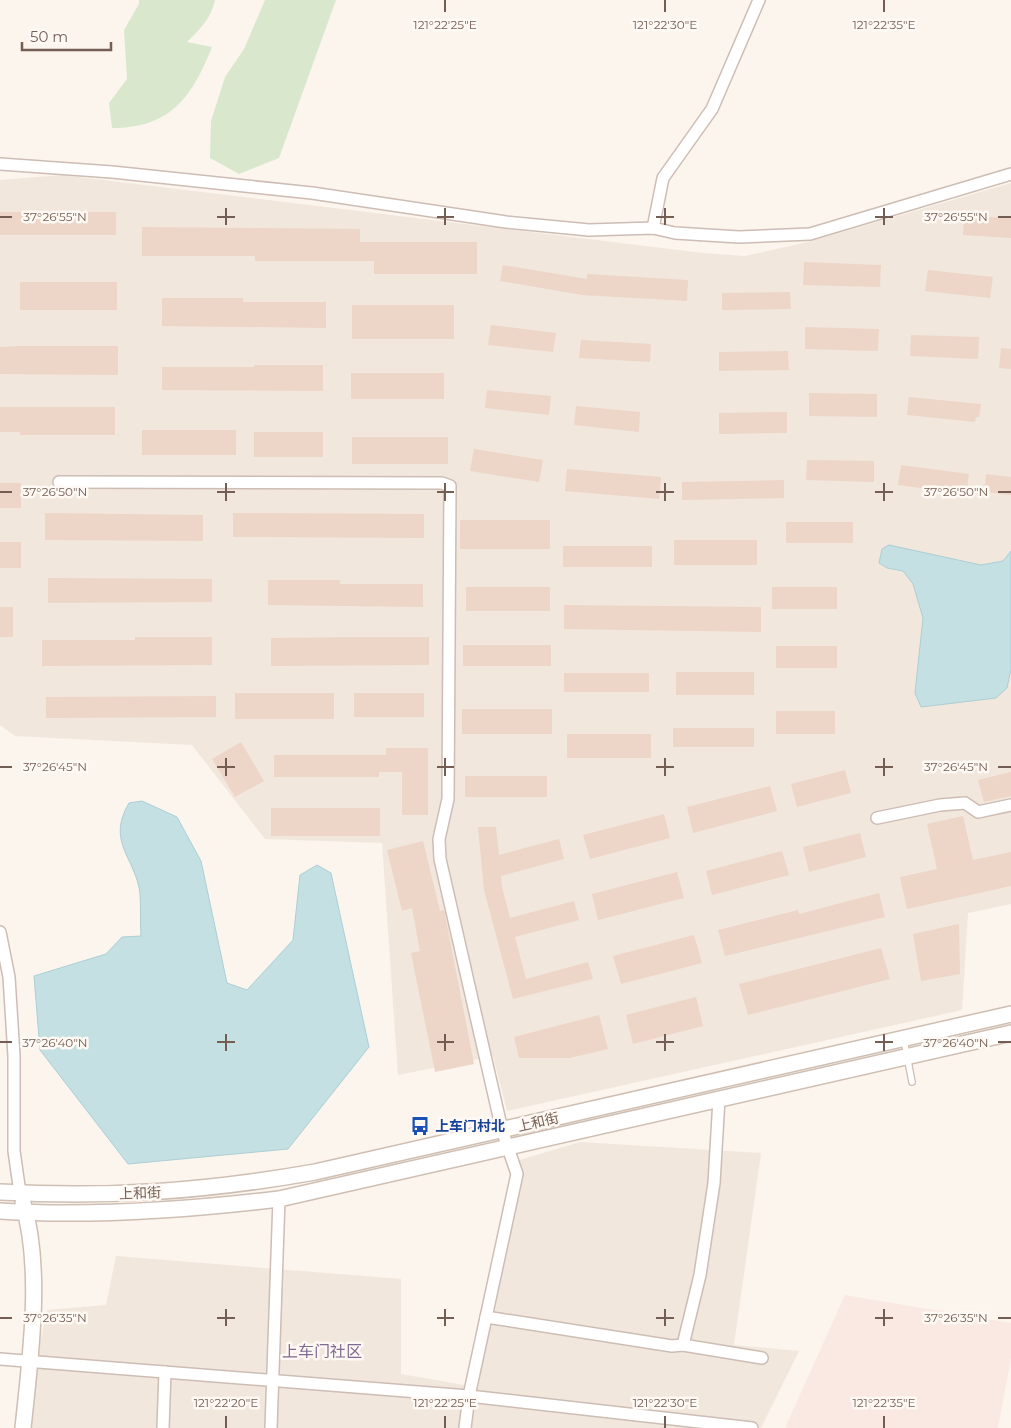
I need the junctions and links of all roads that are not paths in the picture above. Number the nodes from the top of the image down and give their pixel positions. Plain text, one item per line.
1 (759, 0) edge
2 (0, 164) edge
3 (1011, 174) edge
4 (653, 228) junction
5 (59, 482) dead end
6 (1011, 805) edge
7 (877, 818) dead end
8 (0, 932) edge
9 (1011, 1014) edge
10 (1011, 1033) edge
11 (904, 1039) junction
12 (908, 1056) junction
13 (912, 1082) dead end
14 (719, 1099) junction
15 (502, 1130) junction
16 (508, 1147) junction
17 (0, 1192) edge
18 (20, 1193) junction
19 (279, 1198) junction
20 (0, 1210) edge
21 (25, 1211) junction
22 (486, 1317) junction
23 (683, 1345) junction
24 (762, 1358) dead end
25 (0, 1359) edge
26 (29, 1362) junction
27 (165, 1372) junction
28 (273, 1381) junction
29 (469, 1396) junction
30 (22, 1428) edge
31 (163, 1428) edge
32 (271, 1428) edge
33 (465, 1428) edge
34 (752, 1428) edge

1 - 4 street
2 - 4 street
3 - 4 street
5 - 15 street
6 - 7 street
8 - 18 street
9 - 11 street, 上和街
10 - 12 street, 上和街
11 - 12 lane
11 - 15 street, 上和街
12 - 13 lane
12 - 14 street, 上和街
14 - 16 street, 上和街
14 - 23 street
15 - 16 street
15 - 18 street, 上和街
16 - 19 street, 上和街
16 - 22 street
17 - 18 street, 上和街
18 - 21 street
19 - 21 street, 上和街
19 - 28 street
20 - 21 street, 上和街
21 - 26 street
22 - 23 street
22 - 29 street
23 - 24 street
25 - 26 street
26 - 27 street
26 - 30 street
27 - 28 street
27 - 31 street
28 - 29 street
28 - 32 street
29 - 33 street
29 - 34 street

